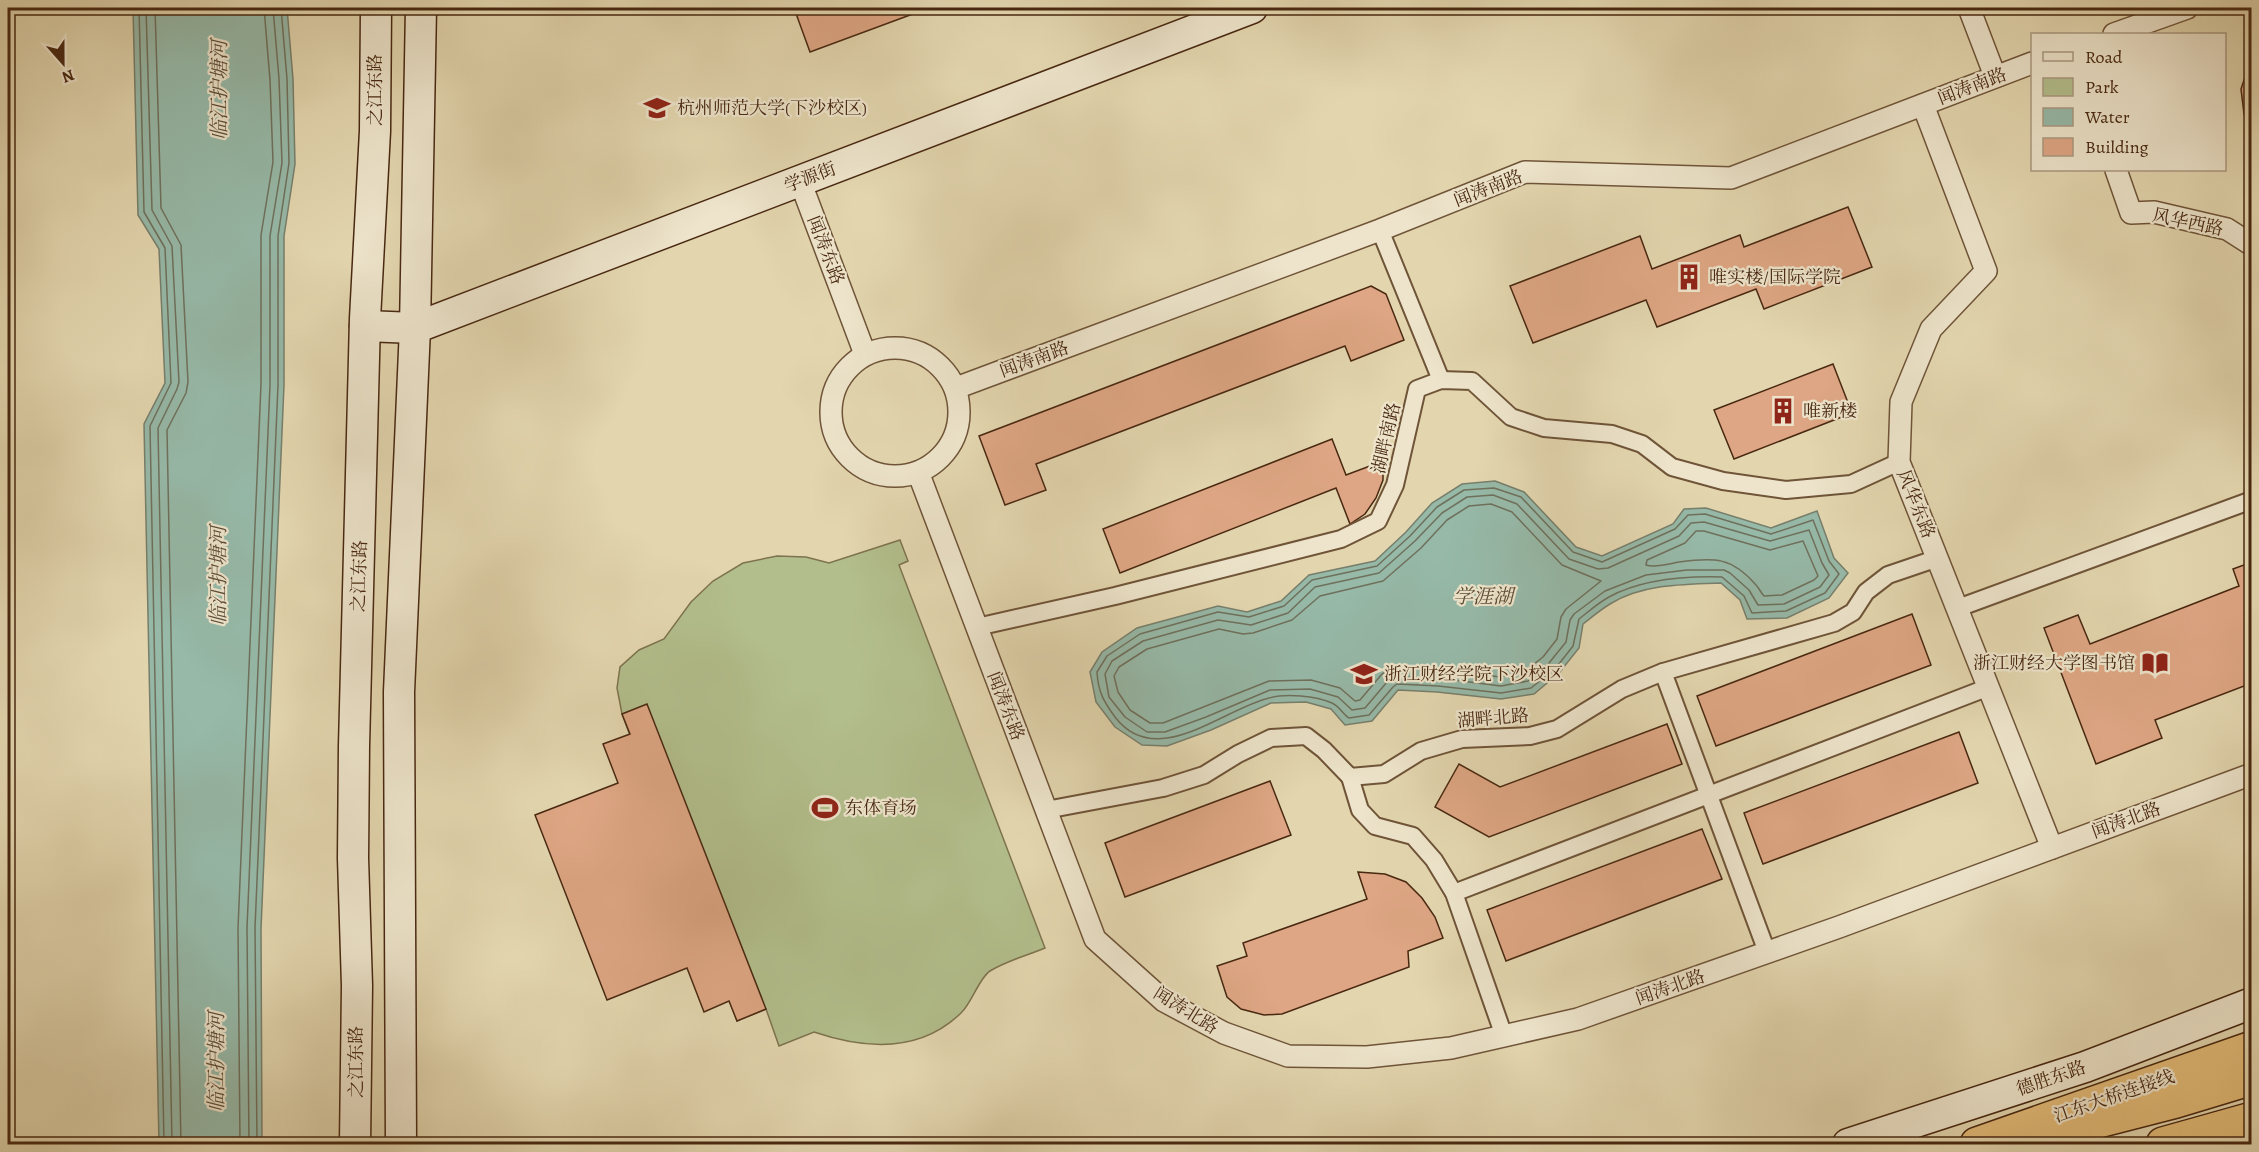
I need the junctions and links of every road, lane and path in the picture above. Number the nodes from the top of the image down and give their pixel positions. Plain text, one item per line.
1 (376, 8) edge
2 (421, 8) edge
3 (1202, 8) edge
4 (1252, 8) edge
5 (1969, 8) edge
6 (2187, 8) edge
7 (2117, 33) edge
8 (2031, 63) edge
9 (1995, 76) junction
10 (1923, 105) junction
11 (2116, 171) edge
12 (800, 181) junction
13 (1380, 230) junction
14 (2252, 244) edge
15 (415, 316) junction
16 (365, 317) junction
17 (865, 354) junction
18 (1441, 380) junction
19 (956, 388) junction
20 (1899, 462) junction
21 (918, 472) junction
22 (2252, 500) edge
23 (1938, 558) junction
24 (1958, 608) junction
25 (977, 627) junction
26 (1663, 672) junction
27 (1989, 687) junction
28 (2252, 774) edge
29 (1350, 777) junction
30 (1709, 795) junction
31 (1046, 810) junction
32 (2052, 848) junction
33 (1454, 893) junction
34 (1095, 939) joint
35 (1767, 952) junction
36 (2252, 1003) edge
37 (1504, 1036) junction
38 (2252, 1048) edge
39 (2252, 1078) edge
40 (2252, 1119) edge
41 (2176, 1141) edge
42 (356, 1144) edge
43 (401, 1144) edge
44 (1848, 1144) edge
45 (1977, 1144) edge
46 (2009, 1144) edge

1 - 16 main road, 之江东路
2 - 15 main road
3 - 15 main road
4 - 12 main road, 学源街
5 - 9 street
6 - 7 street
8 - 9 street, 闻涛南路
9 - 10 street, 闻涛南路
10 - 13 street, 闻涛南路
10 - 20 street, 风华东路
11 - 14 street, 风华西路
12 - 15 main road, 学源街
12 - 17 street, 闻涛东路
13 - 18 street
13 - 19 street, 闻涛南路
15 - 16 main road, 学源街
15 - 43 main road
16 - 42 main road, 之江东路
17 - 19 street
17 - 21 street
18 - 20 street
18 - 25 street, 湖畔南路
19 - 21 street
20 - 23 street, 风华东路
21 - 25 street, 闻涛东路
22 - 24 street
23 - 24 street, 风华东路
23 - 26 street, 湖畔北路
24 - 27 street, 风华东路
25 - 31 street, 闻涛东路
26 - 29 street, 湖畔北路
26 - 30 street
27 - 30 street
27 - 32 street, 风华东路
28 - 32 street, 闻涛北路
29 - 31 street
29 - 33 street
30 - 33 street
30 - 35 street
31 - 34 street, 闻涛东路
32 - 35 street, 闻涛北路
33 - 37 street
34 - 37 street, 闻涛北路
35 - 37 street, 闻涛北路
36 - 44 main road, 德胜东路
38 - 45 highway, 江东大桥连接线
39 - 46 highway, 江东大桥连接线
40 - 41 highway

